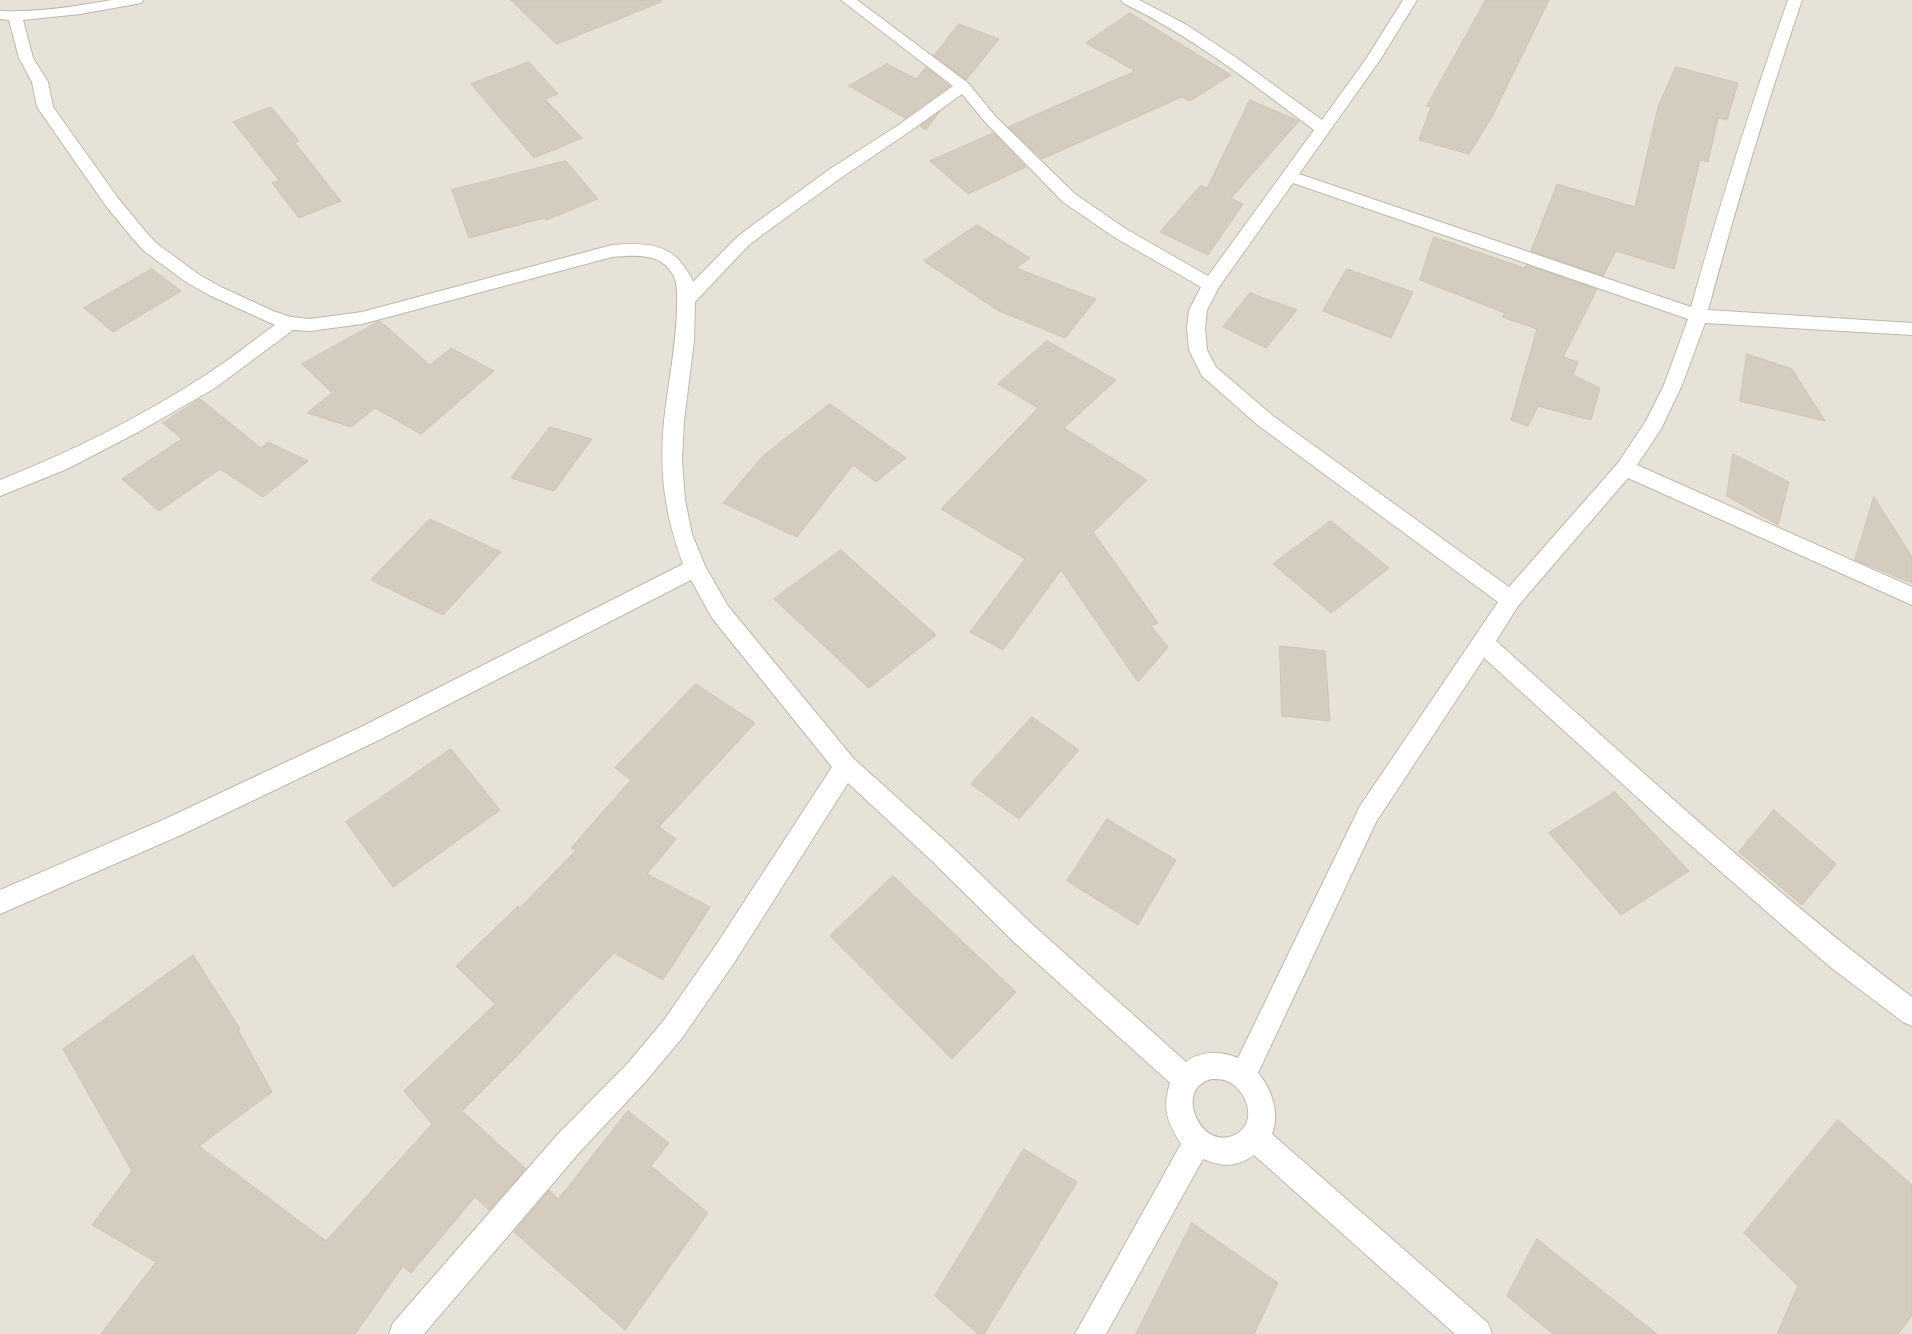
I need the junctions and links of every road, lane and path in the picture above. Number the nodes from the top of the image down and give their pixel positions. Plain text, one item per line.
1 (136, 0) edge
2 (848, 0) edge
3 (1128, 0) edge
4 (1410, 0) edge
5 (1795, 0) edge
6 (7, 16) edge
7 (963, 86) junction
8 (1323, 129) junction
9 (1290, 176) junction
10 (1211, 285) junction
11 (686, 300) junction
12 (1698, 316) junction
13 (290, 323) junction
14 (1912, 329) edge
15 (1625, 468) junction
16 (0, 488) edge
17 (695, 568) junction
18 (1912, 596) edge
19 (1512, 600) junction
20 (1483, 643) junction
21 (846, 766) junction
22 (0, 902) edge
23 (1912, 1013) edge
24 (1243, 1076) junction
25 (1186, 1080) junction
26 (1255, 1138) junction
27 (1197, 1142) junction
28 (404, 1334) edge
29 (1090, 1334) edge
30 (1477, 1334) edge

1 - 6 street
2 - 7 street
3 - 8 street
4 - 8 street
5 - 12 street
6 - 13 street
7 - 10 street
7 - 11 street
8 - 9 street
9 - 10 street
9 - 12 street
10 - 19 street
11 - 13 street
11 - 17 street
12 - 14 street
12 - 15 street
13 - 16 street
15 - 18 street
15 - 19 street
17 - 21 street
17 - 22 street
19 - 20 street
20 - 23 street
20 - 24 street
21 - 25 street
21 - 28 street
24 - 25 street
24 - 26 street
25 - 27 street
26 - 27 street
26 - 30 street
27 - 29 street

